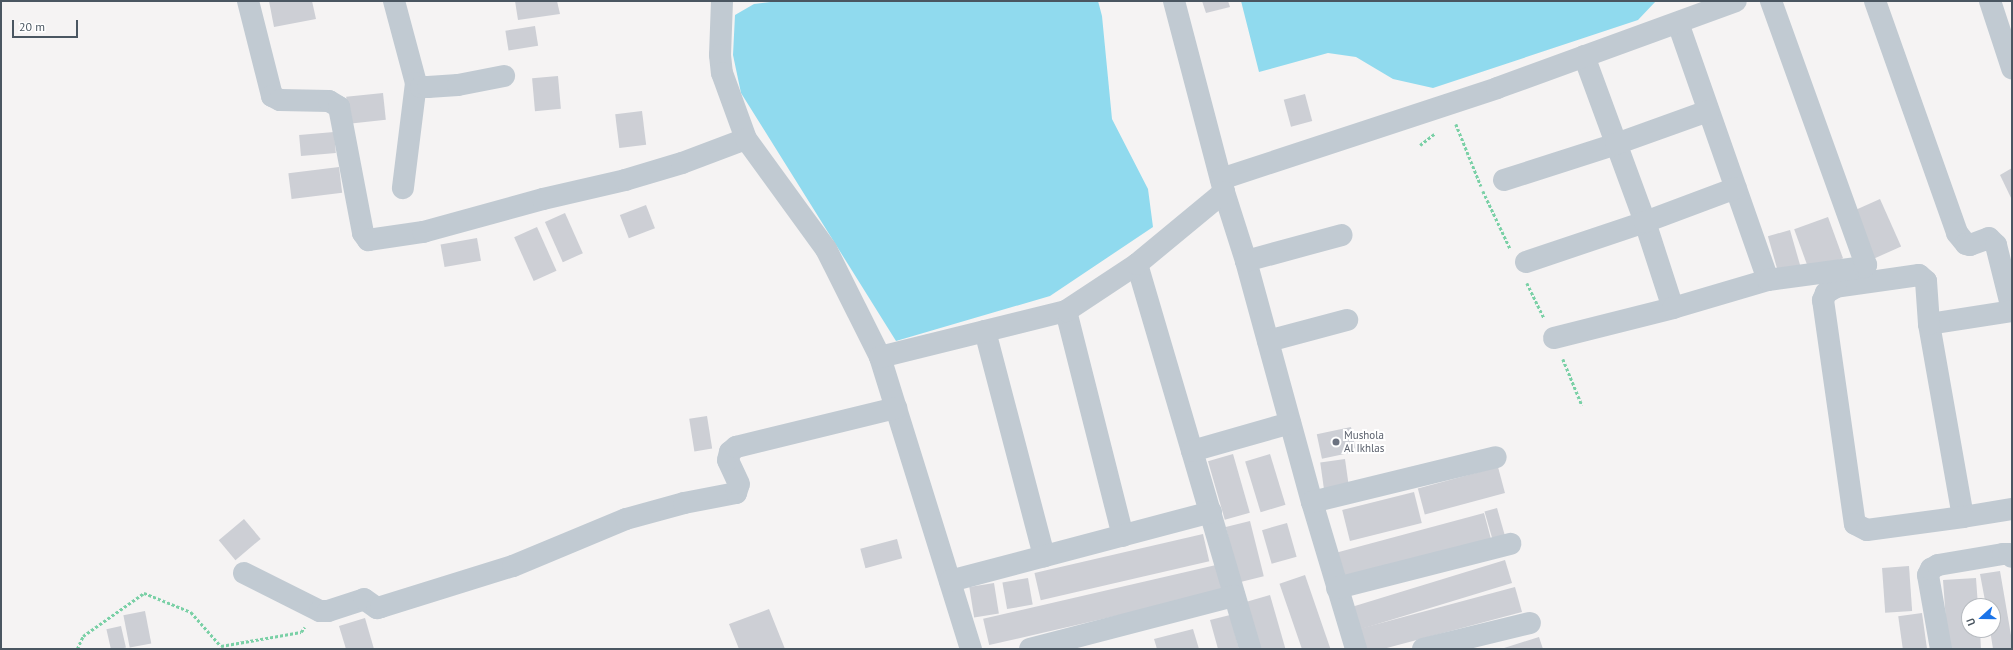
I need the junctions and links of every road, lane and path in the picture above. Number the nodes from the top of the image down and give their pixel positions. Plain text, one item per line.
1 (248, 1) edge
2 (394, 1) edge
3 (722, 1) edge
4 (1174, 1) edge
5 (1736, 1) edge
6 (1771, 1) edge
7 (1875, 1) edge
8 (1990, 1) edge
9 (1678, 23) junction
10 (1584, 56) junction
11 (2012, 68) edge
12 (504, 76) dead end
13 (416, 83) junction
14 (1708, 111) junction
15 (1452, 118) dead end
16 (1436, 132) dead end
17 (746, 139) junction
18 (1616, 144) junction
19 (1420, 145) dead end
20 (1504, 180) dead end
21 (1223, 185) junction
22 (403, 188) dead end
23 (1736, 188) junction
24 (1645, 222) junction
25 (1342, 235) dead end
26 (1246, 261) junction
27 (1137, 264) junction
28 (1522, 266) junction
29 (1768, 280) junction
30 (1673, 308) junction
31 (2012, 310) edge
32 (1066, 311) junction
33 (1347, 320) dead end
34 (1929, 324) junction
35 (985, 331) junction
36 (1554, 338) junction
37 (1268, 341) junction
38 (880, 357) junction
39 (1582, 404) dead end
40 (896, 408) junction
41 (1290, 423) junction
42 (1192, 451) junction
43 (1496, 457) dead end
44 (1312, 502) junction
45 (2012, 509) edge
46 (1211, 512) junction
47 (1963, 517) junction
48 (1123, 536) junction
49 (1510, 544) dead end
50 (1044, 556) junction
51 (2012, 557) edge
52 (244, 573) dead end
53 (950, 581) junction
54 (1337, 588) junction
55 (1234, 596) junction
56 (320, 611) junction
57 (1530, 623) dead end
58 (77, 649) edge
59 (971, 649) edge
60 (1030, 649) edge
61 (1250, 649) edge
62 (1356, 649) edge
63 (1423, 649) edge
64 (1941, 649) edge

1 - 17 street
2 - 13 street
3 - 17 street
4 - 21 street
5 - 9 street
6 - 29 street
7 - 31 street
8 - 11 street
9 - 10 street
9 - 14 street
10 - 18 street
10 - 21 street
12 - 13 street
13 - 22 street
14 - 18 street
14 - 23 street
15 - 28 path
16 - 19 path
17 - 38 street
18 - 20 street
18 - 24 street
21 - 26 street
21 - 27 street
23 - 24 street
23 - 29 street
24 - 28 street
24 - 30 street
25 - 26 street
26 - 37 street
27 - 32 street
27 - 42 street
28 - 36 path
29 - 30 street
30 - 36 street
31 - 34 street
32 - 35 street
32 - 48 street
33 - 37 street
34 - 47 street
34 - 47 street
35 - 38 street
35 - 50 street
36 - 39 path
37 - 41 street
38 - 40 street
40 - 53 street
40 - 56 street
41 - 42 street
41 - 44 street
42 - 46 street
43 - 44 street
44 - 54 street
45 - 47 street
46 - 48 street
46 - 55 street
48 - 50 street
49 - 54 street
50 - 53 street
51 - 64 street
52 - 56 street
53 - 59 street
54 - 62 street
55 - 60 street
55 - 61 street
56 - 58 path
57 - 63 street

